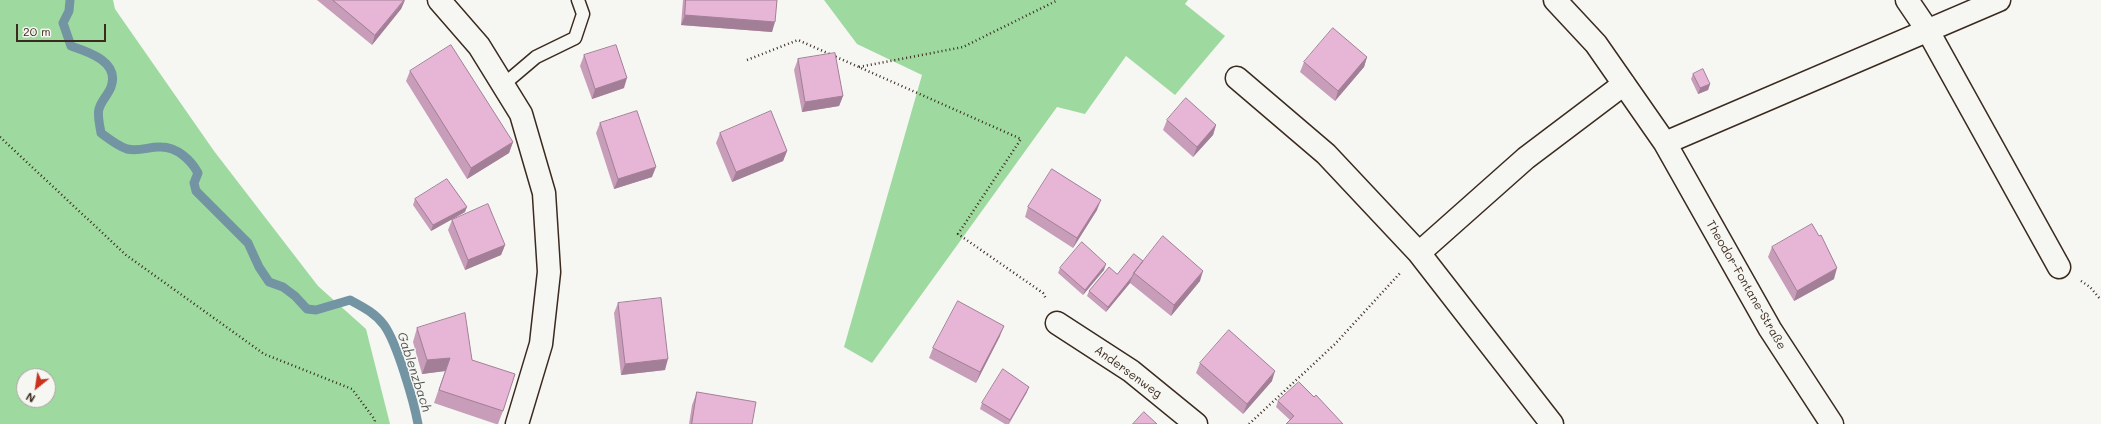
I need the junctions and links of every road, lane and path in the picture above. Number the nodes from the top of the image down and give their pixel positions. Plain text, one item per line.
1 (438, 0) edge
2 (578, 0) edge
3 (1058, 0) edge
4 (1555, 0) edge
5 (1907, 0) edge
6 (2000, 0) edge
7 (1928, 31) junction
8 (747, 60) dead end
9 (859, 67) junction
10 (1237, 78) dead end
11 (1624, 84) junction
12 (503, 85) junction
13 (0, 137) edge
14 (1665, 143) junction
15 (1419, 253) junction
16 (2059, 267) dead end
17 (1057, 323) joint
18 (374, 424) edge
19 (517, 424) edge
20 (1196, 424) edge
21 (1249, 424) edge
22 (1552, 424) edge
23 (1832, 424) edge

1 - 12 street
2 - 12 lane
3 - 9 path
4 - 11 street, Theodor-Fontane-Straße
5 - 7 street
6 - 7 street
7 - 14 street
7 - 16 street
8 - 9 path
9 - 17 path
10 - 15 street
11 - 14 street, Theodor-Fontane-Straße
11 - 15 street
12 - 19 street
13 - 18 path
14 - 23 street, Theodor-Fontane-Straße
15 - 21 path
15 - 22 street
17 - 20 street, Andersenweg

